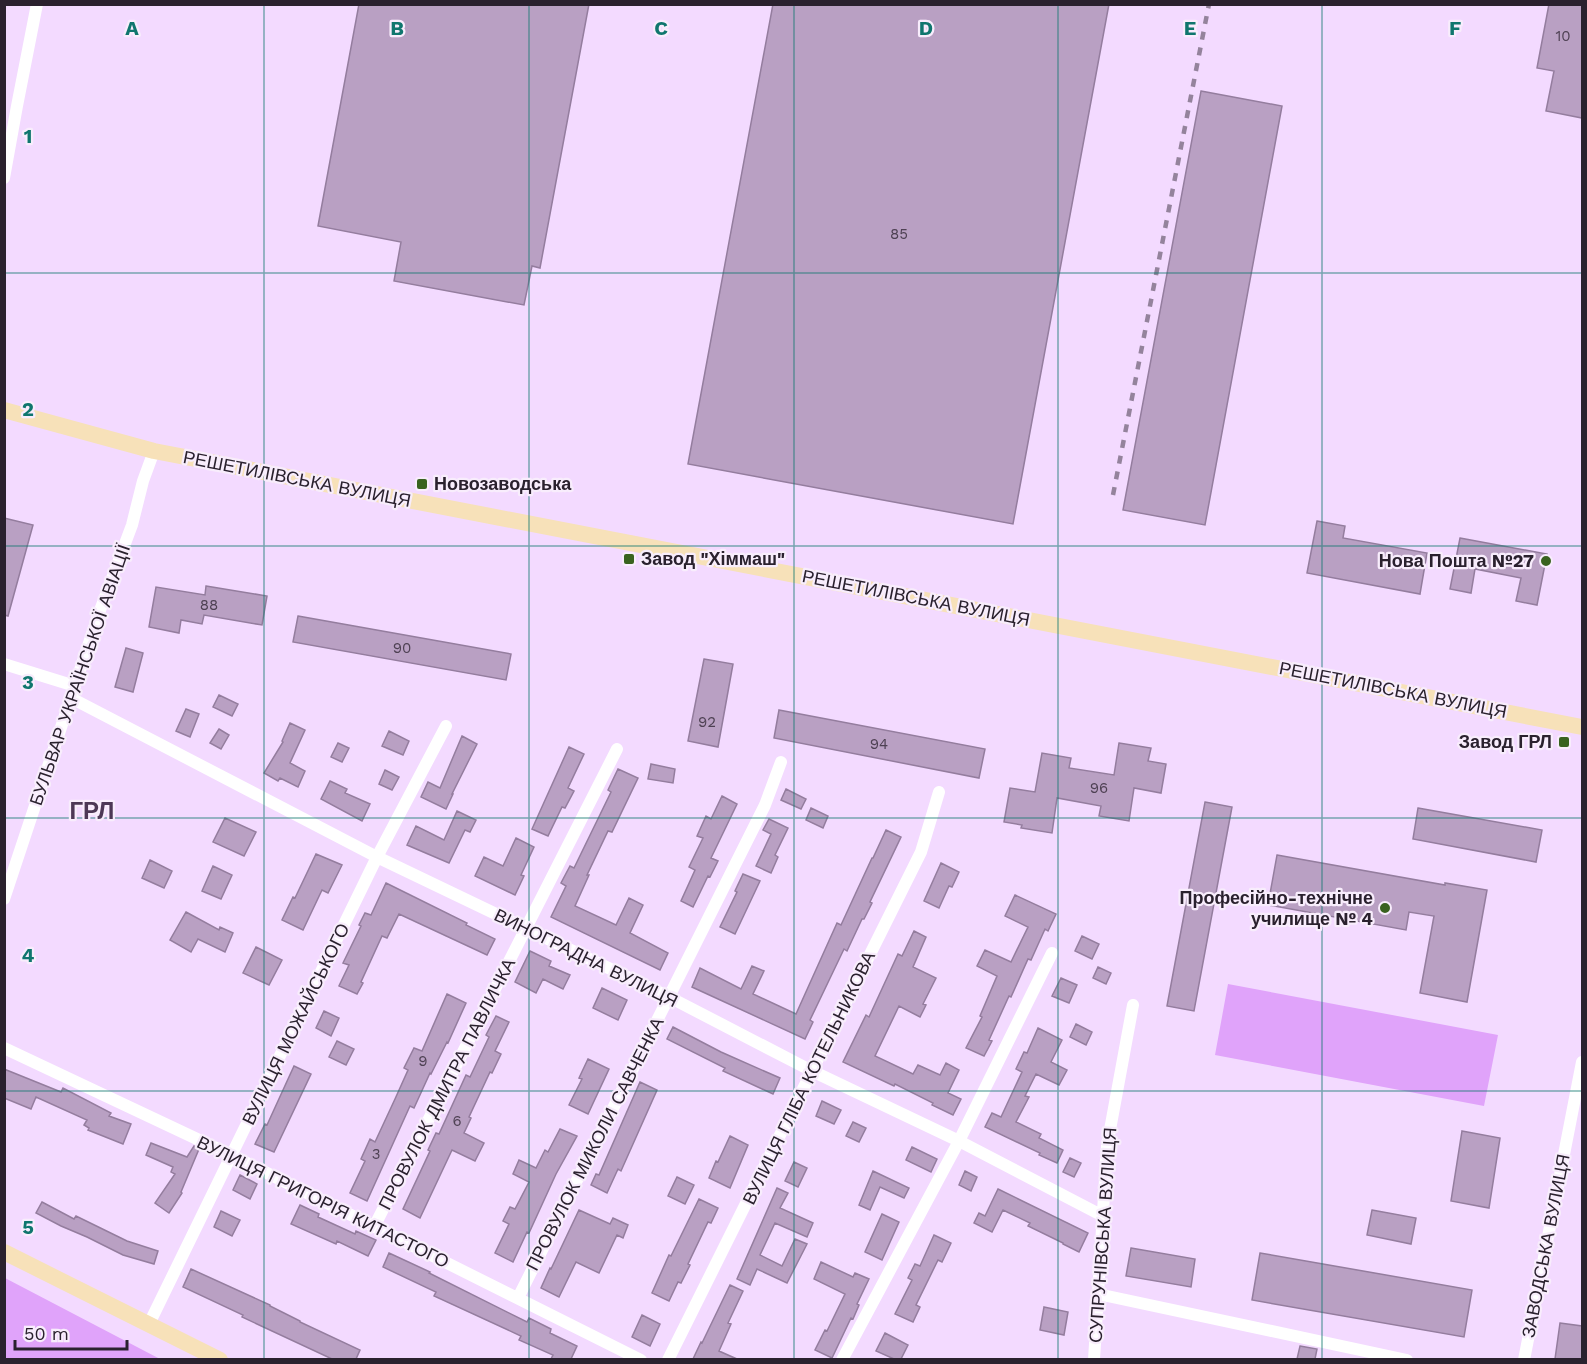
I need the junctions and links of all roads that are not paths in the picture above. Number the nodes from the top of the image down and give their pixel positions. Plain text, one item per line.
1 (38, 4) edge
2 (4, 178) edge
3 (4, 410) edge
4 (154, 451) junction
5 (4, 664) edge
6 (73, 692) junction
7 (446, 726) dead end
8 (1582, 726) edge
9 (617, 749) dead end
10 (781, 762) dead end
11 (939, 792) dead end
12 (377, 857) junction
13 (7, 883) edge
14 (4, 899) edge
15 (526, 928) junction
16 (1052, 953) dead end
17 (669, 997) junction
18 (1133, 1005) dead end
19 (4, 1048) edge
20 (1582, 1062) edge
21 (812, 1071) junction
22 (959, 1141) junction
23 (231, 1155) junction
24 (1102, 1216) junction
25 (374, 1227) junction
26 (4, 1252) edge
27 (1098, 1294) junction
28 (518, 1298) junction
29 (149, 1324) junction
30 (220, 1359) edge
31 (641, 1359) edge
32 (668, 1359) edge
33 (842, 1359) edge
34 (1094, 1359) edge
35 (1407, 1359) edge
36 (1524, 1359) edge

1 - 2 street
3 - 4 street, РЕШЕТИЛІВСЬКА ВУЛИЦЯ
4 - 6 street, БУЛЬВАР УКРАЇНСЬКОЇ АВІАЦІЇ
4 - 8 street, РЕШЕТИЛІВСЬКА ВУЛИЦЯ
5 - 6 street, ВИНОГРАДНА ВУЛИЦЯ
6 - 12 street, ВИНОГРАДНА ВУЛИЦЯ
6 - 13 street, БУЛЬВАР УКРАЇНСЬКОЇ АВІАЦІЇ
7 - 12 street, ВУЛИЦЯ МОЖАЙСЬКОГО
9 - 15 street, ПРОВУЛОК ДМИТРА ПАВЛИЧКА
10 - 17 street, ПРОВУЛОК МИКОЛИ САВЧЕНКА
11 - 21 street, ВУЛИЦЯ ГЛІБА КОТЕЛЬНИКОВА
12 - 15 street, ВИНОГРАДНА ВУЛИЦЯ
12 - 23 street, ВУЛИЦЯ МОЖАЙСЬКОГО
13 - 14 street, БУЛЬВАР УКРАЇНСЬКОЇ АВІАЦІЇ
15 - 17 street, ВИНОГРАДНА ВУЛИЦЯ
15 - 25 street, ПРОВУЛОК ДМИТРА ПАВЛИЧКА
16 - 22 street
17 - 21 street, ВИНОГРАДНА ВУЛИЦЯ
17 - 28 street, ПРОВУЛОК МИКОЛИ САВЧЕНКА
18 - 24 street, СУПРУНІВСЬКА ВУЛИЦЯ
19 - 23 street, ВУЛИЦЯ ГРИГОРІЯ КИТАСТОГО
20 - 36 street, ЗАВОДСЬКА ВУЛИЦЯ
21 - 22 street, ВИНОГРАДНА ВУЛИЦЯ
21 - 32 street, ВУЛИЦЯ ГЛІБА КОТЕЛЬНИКОВА
22 - 24 street, ВИНОГРАДНА ВУЛИЦЯ
22 - 33 street
23 - 25 street, ВУЛИЦЯ ГРИГОРІЯ КИТАСТОГО
23 - 29 street, ВУЛИЦЯ МОЖАЙСЬКОГО
24 - 27 street, СУПРУНІВСЬКА ВУЛИЦЯ
25 - 28 street, ВУЛИЦЯ ГРИГОРІЯ КИТАСТОГО
26 - 29 street
27 - 34 street, СУПРУНІВСЬКА ВУЛИЦЯ
27 - 35 street
28 - 31 street, ВУЛИЦЯ ГРИГОРІЯ КИТАСТОГО
29 - 30 street

